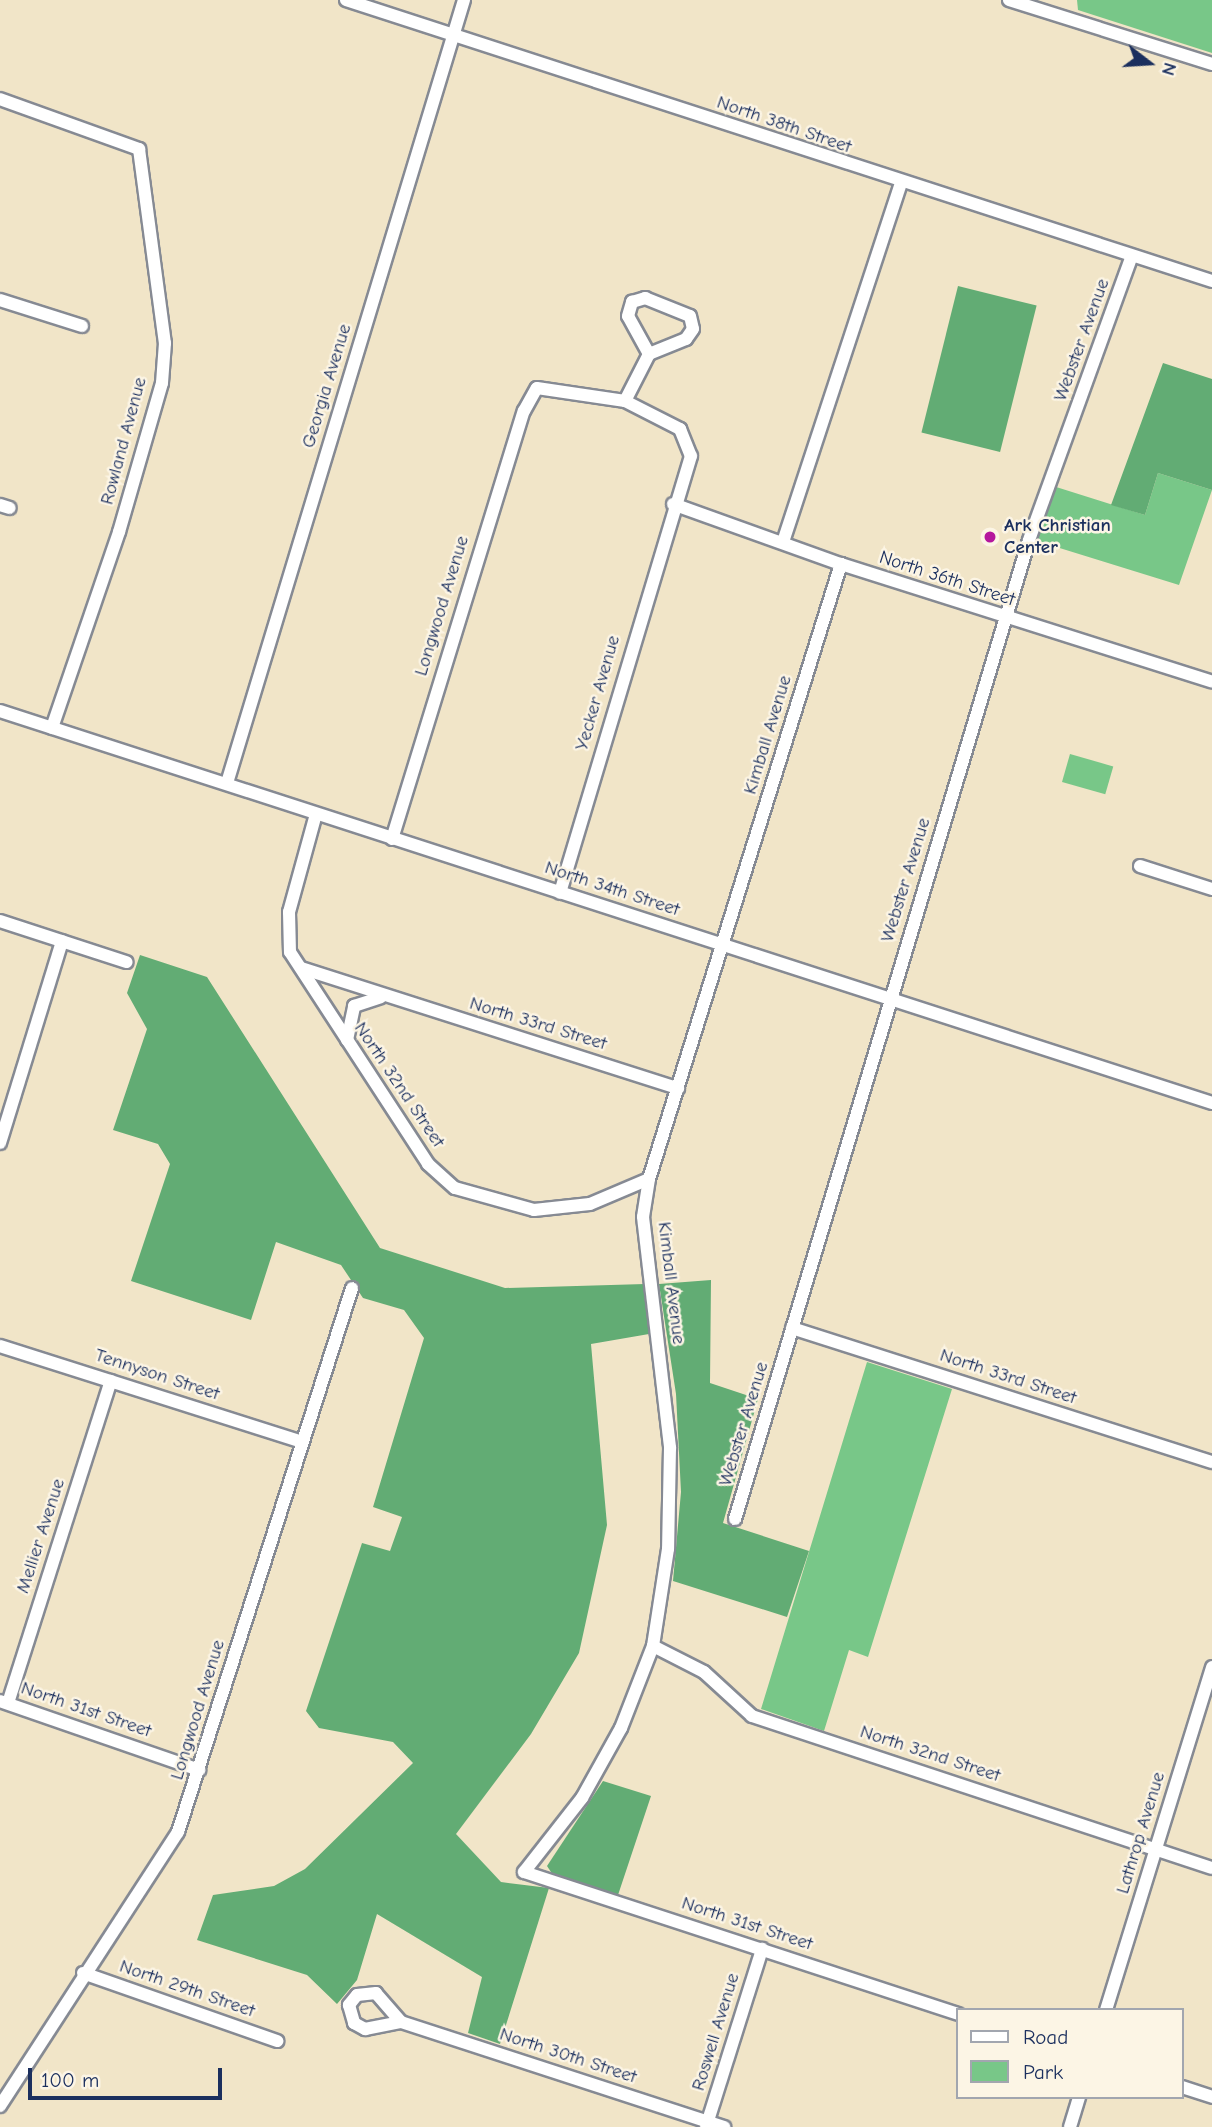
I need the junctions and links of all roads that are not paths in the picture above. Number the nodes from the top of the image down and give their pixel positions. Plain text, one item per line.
1 (346, 0) edge
2 (464, 0) edge
3 (1009, 0) edge
4 (453, 34) junction
5 (1212, 64) edge
6 (0, 99) edge
7 (901, 184) junction
8 (1131, 258) junction
9 (1212, 281) edge
10 (0, 300) edge
11 (82, 326) dead end
12 (649, 354) junction
13 (537, 388) joint
14 (625, 401) junction
15 (673, 504) junction
16 (783, 542) junction
17 (841, 564) junction
18 (1005, 618) junction
19 (1212, 682) edge
20 (0, 711) edge
21 (52, 728) junction
22 (227, 783) junction
23 (316, 814) junction
24 (392, 839) junction
25 (1140, 866) dead end
26 (1212, 889) edge
27 (560, 893) junction
28 (0, 921) edge
29 (62, 941) junction
30 (723, 944) junction
31 (126, 962) dead end
32 (301, 968) junction
33 (386, 997) junction
34 (891, 997) junction
35 (348, 1044) junction
36 (678, 1088) junction
37 (1212, 1103) edge
38 (0, 1143) edge
39 (649, 1179) junction
40 (352, 1288) dead end
41 (792, 1328) junction
42 (0, 1346) edge
43 (111, 1381) junction
44 (302, 1442) junction
45 (1212, 1462) edge
46 (735, 1519) dead end
47 (653, 1646) junction
48 (1212, 1667) edge
49 (4, 1702) edge
50 (199, 1770) junction
51 (1156, 1849) junction
52 (1212, 1868) edge
53 (524, 1872) joint
54 (762, 1949) junction
55 (83, 1973) junction
56 (1107, 2008) edge
57 (956, 2013) edge
58 (401, 2022) dead end
59 (277, 2041) dead end
60 (1184, 2088) edge
61 (1212, 2097) edge
62 (1078, 2099) edge
63 (0, 2106) edge
64 (707, 2124) edge
65 (724, 2127) edge
66 (1070, 2127) edge

1 - 4 street, North 38th Street
2 - 4 street, Georgia Avenue
3 - 5 street
4 - 7 street, North 38th Street
4 - 22 street, Georgia Avenue
6 - 21 street, Rowland Avenue
7 - 8 street, North 38th Street
7 - 16 street
8 - 9 street, North 38th Street
8 - 18 street, Webster Avenue
10 - 11 street
12 - 12 street
12 - 14 street
13 - 14 street, Yecker Avenue
13 - 24 street, Longwood Avenue
14 - 15 street, Yecker Avenue
15 - 16 street, North 36th Street
15 - 27 street, Yecker Avenue
16 - 17 street, North 36th Street
17 - 18 street, North 36th Street
17 - 30 street, Kimball Avenue
18 - 19 street, North 36th Street
18 - 34 street, Webster Avenue
20 - 21 street, North 34th Street
21 - 22 street, North 34th Street
22 - 23 street, North 34th Street
23 - 24 street, North 34th Street
23 - 32 street
24 - 27 street, North 34th Street
25 - 26 street
27 - 30 street, North 34th Street
28 - 29 street
29 - 31 street
29 - 38 street
30 - 34 street, North 34th Street
30 - 36 street, Kimball Avenue
32 - 33 street, North 33rd Street
32 - 35 street, North 32nd Street
33 - 35 street
33 - 36 street, North 33rd Street
34 - 37 street, North 34th Street
34 - 41 street, Webster Avenue
35 - 39 street, North 32nd Street
36 - 39 street, Kimball Avenue
39 - 47 street, Kimball Avenue
40 - 44 street, Longwood Avenue
41 - 45 street, North 33rd Street
41 - 46 street, Webster Avenue
42 - 43 street, Tennyson Street
43 - 44 street, Tennyson Street
43 - 49 street, Mellier Avenue
44 - 50 street, Longwood Avenue
47 - 51 street, North 32nd Street
47 - 53 street, Kimball Avenue
48 - 51 street, Lathrop Avenue
49 - 50 street, North 31st Street
50 - 55 street, Longwood Avenue
51 - 52 street, North 32nd Street
51 - 56 street, Lathrop Avenue
53 - 54 street, North 31st Street
54 - 57 street, North 31st Street
54 - 64 street, Roswell Avenue
55 - 59 street, North 29th Street
55 - 63 street, Longwood Avenue
58 - 64 street, North 30th Street
60 - 61 street
62 - 66 street
64 - 65 street, North 30th Street

